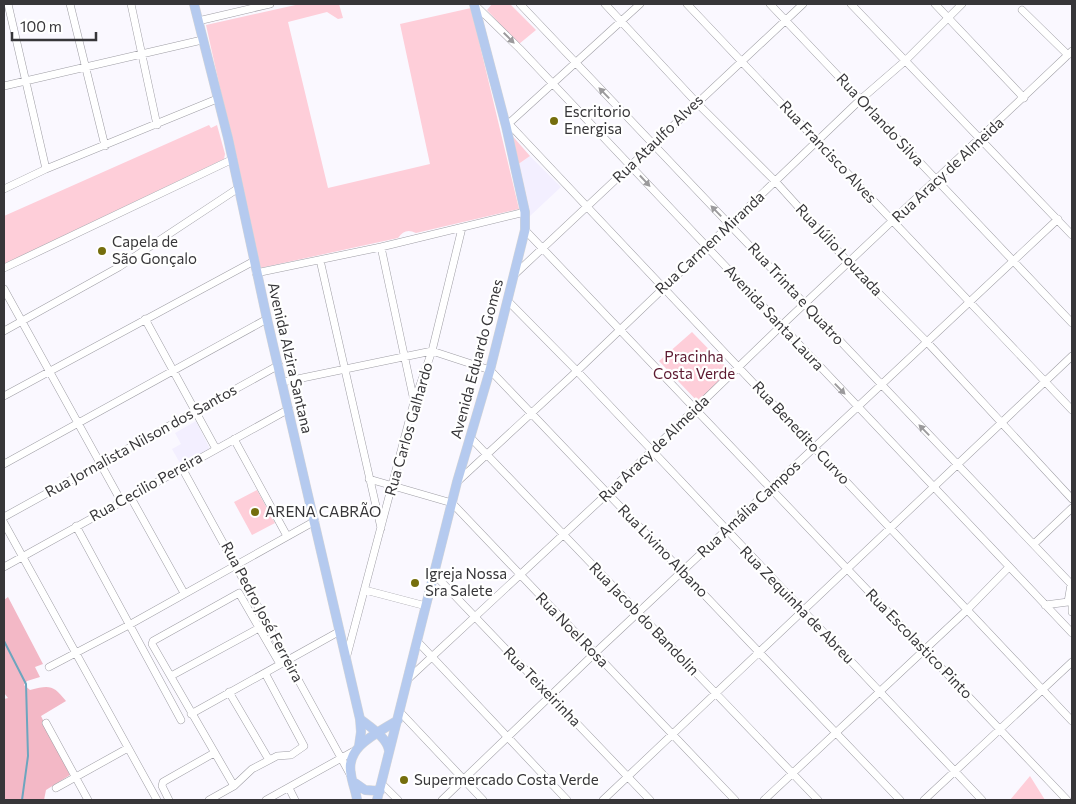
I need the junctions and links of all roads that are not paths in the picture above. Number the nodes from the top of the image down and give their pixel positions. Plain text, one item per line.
1 (8, 4) edge
2 (70, 4) edge
3 (130, 4) edge
4 (194, 4) edge
5 (270, 4) edge
6 (474, 4) edge
7 (520, 4) edge
8 (605, 4) edge
9 (640, 4) edge
10 (687, 4) edge
11 (770, 4) edge
12 (803, 4) edge
13 (852, 4) edge
14 (935, 4) edge
15 (962, 4) edge
16 (262, 5) edge
17 (1022, 10) dead end
18 (950, 19) junction
19 (786, 20) junction
20 (198, 21) junction
21 (621, 21) junction
22 (202, 40) junction
23 (1070, 53) edge
24 (142, 55) junction
25 (741, 61) junction
26 (905, 61) junction
27 (575, 63) junction
28 (85, 68) junction
29 (27, 81) junction
30 (552, 84) junction
31 (4, 86) edge
32 (1024, 98) junction
33 (217, 99) junction
34 (860, 100) junction
35 (696, 102) junction
36 (157, 125) junction
37 (507, 125) junction
38 (981, 138) junction
39 (818, 142) junction
40 (652, 144) junction
41 (105, 146) junction
42 (232, 160) junction
43 (630, 165) junction
44 (46, 169) junction
45 (775, 181) junction
46 (937, 181) junction
47 (237, 188) junction
48 (4, 189) edge
49 (587, 207) junction
50 (525, 212) junction
51 (1058, 219) junction
52 (894, 222) junction
53 (729, 224) junction
54 (462, 228) junction
55 (525, 230) junction
56 (1072, 235) edge
57 (706, 246) junction
58 (381, 247) junction
59 (542, 249) junction
60 (254, 260) junction
61 (320, 260) junction
62 (1012, 262) junction
63 (849, 263) junction
64 (4, 268) edge
65 (256, 273) junction
66 (514, 275) junction
67 (663, 286) junction
68 (4, 289) edge
69 (508, 301) junction
70 (970, 302) junction
71 (806, 303) junction
72 (266, 319) junction
73 (145, 320) junction
74 (22, 321) junction
75 (1072, 323) edge
76 (781, 326) junction
77 (4, 331) edge
78 (619, 331) junction
79 (927, 342) junction
80 (432, 351) junction
81 (404, 356) junction
82 (1072, 356) edge
83 (278, 365) junction
84 (739, 367) junction
85 (344, 369) junction
86 (490, 370) junction
87 (173, 371) junction
88 (577, 371) junction
89 (49, 372) junction
90 (283, 382) junction
91 (1046, 382) junction
92 (880, 385) junction
93 (4, 396) edge
94 (414, 402) junction
95 (858, 407) junction
96 (288, 409) junction
97 (695, 409) junction
98 (1072, 410) edge
99 (195, 411) junction
100 (530, 413) junction
101 (78, 423) junction
102 (1001, 424) junction
103 (470, 437) junction
104 (234, 439) junction
105 (216, 448) junction
106 (814, 448) junction
107 (652, 451) junction
108 (486, 454) junction
109 (100, 463) junction
110 (4, 464) edge
111 (958, 465) junction
112 (182, 468) junction
113 (369, 480) junction
114 (457, 482) junction
115 (393, 486) junction
116 (934, 487) junction
117 (770, 489) junction
118 (608, 493) junction
119 (130, 496) junction
120 (1072, 499) edge
121 (121, 502) junction
122 (452, 503) junction
123 (1072, 508) edge
124 (4, 517) edge
125 (315, 520) junction
126 (4, 522) edge
127 (76, 526) junction
128 (892, 528) junction
129 (382, 529) junction
130 (726, 530) junction
131 (564, 534) junction
132 (287, 536) junction
133 (1034, 544) junction
134 (22, 556) junction
135 (237, 565) junction
136 (4, 567) edge
137 (1009, 567) junction
138 (848, 570) junction
139 (683, 571) junction
140 (434, 574) junction
141 (520, 576) junction
142 (1072, 584) edge
143 (365, 590) junction
144 (184, 594) junction
145 (1045, 605) junction
146 (1071, 605) edge
147 (426, 606) junction
148 (967, 610) junction
149 (804, 612) junction
150 (1072, 612) edge
151 (638, 613) junction
152 (474, 616) junction
153 (129, 625) junction
154 (261, 627) junction
155 (340, 631) junction
156 (1072, 633) edge
157 (418, 642) junction
158 (925, 649) junction
159 (75, 654) junction
160 (595, 654) junction
161 (760, 654) junction
162 (431, 657) junction
163 (346, 659) junction
164 (288, 660) junction
165 (1072, 662) edge
166 (280, 664) junction
167 (49, 667) dead end
168 (265, 673) junction
169 (170, 676) junction
170 (408, 679) junction
171 (1043, 690) junction
172 (880, 691) junction
173 (229, 692) junction
174 (716, 695) junction
175 (551, 697) junction
176 (191, 714) junction
177 (399, 716) junction
178 (360, 719) junction
179 (182, 720) dead end
180 (1072, 721) edge
181 (46, 723) dead end
182 (1000, 730) junction
183 (836, 733) junction
184 (377, 734) junction
185 (674, 736) junction
186 (508, 738) junction
187 (128, 748) junction
188 (356, 748) junction
189 (214, 753) junction
190 (389, 754) junction
191 (340, 758) junction
192 (269, 760) junction
193 (956, 771) junction
194 (793, 773) junction
195 (75, 776) junction
196 (628, 777) junction
197 (353, 779) junction
198 (464, 780) junction
199 (234, 786) junction
200 (56, 788) dead end
201 (289, 788) junction
202 (380, 792) edge
203 (88, 800) edge
204 (157, 800) edge
205 (169, 800) edge
206 (209, 800) edge
207 (266, 800) edge
208 (295, 800) edge
209 (357, 800) edge
210 (398, 800) edge
211 (442, 800) edge
212 (483, 800) edge
213 (567, 800) edge
214 (603, 800) edge
215 (650, 800) edge
216 (735, 800) edge
217 (764, 800) edge
218 (818, 800) edge
219 (900, 800) edge
220 (924, 800) edge
221 (982, 800) edge
222 (1067, 800) edge

1 - 29 street
2 - 28 street
3 - 24 street
4 - 20 main road, Avenida Alzira Santana
5 - 16 street
6 -> 30 street, Avenida Santa Laura
6 - 37 main road, Avenida Eduardo Gomes
7 - 27 street, Rua Trinta e Quatro
8 - 21 street, Rua Júlio Louzada
9 - 21 street
10 - 25 street, Rua Francisco Alves
11 - 19 street, Rua Orlando Silva
12 - 19 street, Rua Ataulfo Alves
13 - 26 street
14 - 18 street
15 - 18 street, Rua Carmen Miranda
16 - 20 street
17 - 23 street
18 - 26 street, Rua Carmen Miranda
18 - 32 street
19 - 25 street, Rua Ataulfo Alves
19 - 34 street, Rua Orlando Silva
20 - 22 main road, Avenida Alzira Santana
21 - 27 street
21 - 35 street, Rua Júlio Louzada
22 - 24 street
22 - 33 main road, Avenida Alzira Santana
23 - 32 street, Rua Aracy de Almeida
24 - 28 street
24 - 36 street
25 - 35 street, Rua Ataulfo Alves
25 - 39 street, Rua Francisco Alves
26 - 34 street, Rua Carmen Miranda
26 - 38 street
27 - 30 street
40 -> 27 street, Rua Trinta e Quatro
28 - 29 street
28 - 41 street
29 - 31 street
29 - 44 street
30 - 37 street
30 - 43 street, Avenida Santa Laura
32 - 38 street, Rua Aracy de Almeida
33 - 36 street
33 - 42 main road, Avenida Alzira Santana
34 - 39 street, Rua Carmen Miranda
34 - 46 street, Rua Orlando Silva
35 - 40 street, Rua Ataulfo Alves
35 - 45 street, Rua Júlio Louzada
36 - 41 street
37 - 49 street, Rua Benedito Curvo
37 - 50 main road, Avenida Eduardo Gomes
38 - 46 street, Rua Aracy de Almeida
38 - 51 street
39 - 45 street, Rua Carmen Miranda
39 - 52 street, Rua Francisco Alves
40 - 43 street, Rua Ataulfo Alves
53 -> 40 street, Rua Trinta e Quatro
41 - 44 street
42 - 47 main road, Avenida Alzira Santana
42 - 64 street
43 - 49 street, Rua Ataulfo Alves
43 -> 57 street, Avenida Santa Laura
44 - 48 street
45 - 53 street, Rua Carmen Miranda
45 - 63 street, Rua Júlio Louzada
46 - 52 street, Rua Aracy de Almeida
46 - 62 street, Rua Orlando Silva
47 - 60 main road, Avenida Alzira Santana
47 - 74 street
49 - 59 street, Rua Ataulfo Alves
49 - 67 street, Rua Benedito Curvo
50 - 54 street
50 - 55 main road, Avenida Eduardo Gomes
51 - 56 street
51 - 62 street, Rua Amália Campos
52 - 63 street, Rua Aracy de Almeida
52 - 70 street, Rua Francisco Alves
53 - 57 street, Rua Carmen Miranda
53 - 71 street, Rua Trinta e Quatro
54 - 58 street
54 - 80 street, Rua Carlos Galhardo
55 - 59 street, Rua Escolastico Pinto
55 - 66 main road, Avenida Eduardo Gomes
57 - 67 street, Rua Carmen Miranda
57 - 76 street, Avenida Santa Laura
58 - 61 street
58 - 81 street
59 - 66 street, Rua Ataulfo Alves
59 - 78 street, Rua Escolastico Pinto
60 - 65 main road, Avenida Alzira Santana
60 - 73 street
61 - 65 street
61 - 85 street
62 - 70 street, Rua Amália Campos
62 - 75 street, Rua Orlando Silva
63 - 71 street, Rua Aracy de Almeida
63 - 79 street, Rua Júlio Louzada
65 - 72 main road, Avenida Alzira Santana
66 - 69 main road, Avenida Eduardo Gomes
67 - 78 street, Rua Carmen Miranda
67 - 84 street, Rua Benedito Curvo
68 - 74 street
69 - 86 main road, Avenida Eduardo Gomes
69 - 88 street, Rua Zequinha de Abreu
70 - 79 street, Rua Amália Campos
70 - 91 street, Rua Francisco Alves
71 - 76 street, Rua Aracy de Almeida
71 - 92 street, Rua Trinta e Quatro
72 - 83 main road, Avenida Alzira Santana
72 - 87 street
73 - 87 street
73 - 89 street
74 - 77 street
74 - 89 street
76 - 84 street, Rua Aracy de Almeida
76 -> 95 street, Avenida Santa Laura
78 - 88 street, Rua Carmen Miranda
78 - 97 street, Rua Escolastico Pinto
79 - 92 street, Rua Amália Campos
79 - 102 street, Rua Júlio Louzada
80 - 81 street, Rua Livino Albano
80 - 86 street, Rua Livino Albano
80 - 94 street, Rua Carlos Galhardo
81 - 85 street, Rua Livino Albano
81 - 94 street
82 - 91 street
83 - 90 main road, Avenida Alzira Santana
83 - 99 street, Rua Jornalista Nilson dos Santos
84 - 97 street, Rua Aracy de Almeida
84 - 106 street, Rua Benedito Curvo
85 - 90 street, Rua Livino Albano
85 - 113 street
86 - 100 street, Rua Livino Albano
86 - 103 main road, Avenida Eduardo Gomes
87 - 99 street
87 - 101 street
88 - 100 street, Rua Carmen Miranda
88 - 107 street, Rua Zequinha de Abreu
89 - 93 street
89 - 101 street
90 - 96 main road, Avenida Alzira Santana
91 - 98 street, Rua Francisco Alves
91 - 102 street
92 - 95 street, Rua Amália Campos
111 -> 92 street, Rua Trinta e Quatro
94 - 115 street, Rua Carlos Galhardo
95 - 106 street, Rua Amália Campos
95 - 116 street, Avenida Santa Laura
96 - 104 street, Rua Cecilio Pereira
96 - 125 main road, Avenida Alzira Santana
97 - 107 street, Rua Aracy de Almeida
97 - 117 street, Rua Escolastico Pinto
99 - 105 street
99 - 109 street, Rua Jornalista Nilson dos Santos
100 - 108 street, Rua Carmen Miranda
100 - 118 street, Rua Livino Albano
101 - 109 street
101 - 110 street
102 - 111 street
102 - 120 street, Rua Júlio Louzada
103 - 108 street, Rua Jacob do Bandolin
103 - 114 main road, Avenida Eduardo Gomes
104 - 105 street, Rua Cecilio Pereira
104 - 132 street
105 - 112 street, Rua Cecilio Pereira
106 - 117 street, Rua Amália Campos
106 - 128 street, Rua Benedito Curvo
107 - 118 street, Rua Aracy de Almeida
107 - 130 street, Rua Zequinha de Abreu
108 - 114 street, Rua Carmen Miranda
108 - 131 street, Rua Jacob do Bandolin
109 - 121 street
109 - 124 street, Rua Jornalista Nilson dos Santos
111 - 116 street
111 - 133 street, Rua Trinta e Quatro
112 - 119 street, Rua Cecilio Pereira
112 - 135 street, Rua Pedro José Ferreira
113 - 115 street
113 - 129 street
114 - 122 main road, Avenida Eduardo Gomes
115 - 122 street
115 - 129 street, Rua Carlos Galhardo
116 - 128 street
116 - 137 street, Avenida Santa Laura
117 - 130 street, Rua Amália Campos
117 - 138 street, Rua Escolastico Pinto
118 - 131 street, Rua Aracy de Almeida
118 - 139 street, Rua Livino Albano
119 - 121 street, Rua Cecilio Pereira
119 - 144 street
121 - 127 street, Rua Cecilio Pereira
122 - 140 main road, Avenida Eduardo Gomes
122 - 141 street, Rua Noel Rosa
123 - 133 street
125 - 132 street
125 - 155 main road, Avenida Alzira Santana
126 - 134 street
127 - 134 street, Rua Cecilio Pereira
127 - 153 street
128 - 138 street
128 - 148 street, Rua Benedito Curvo
129 - 143 street, Rua Carlos Galhardo
130 - 139 street, Rua Amália Campos
130 - 149 street, Rua Zequinha de Abreu
131 - 141 street, Rua Aracy de Almeida
131 - 151 street, Rua Jacob do Bandolin
132 - 135 street
133 - 142 street, Rua Trinta e Quatro
134 - 136 street, Rua Cecilio Pereira
134 - 159 street
135 - 144 street
135 - 164 street, Rua Pedro José Ferreira
137 - 145 street, Avenida Santa Laura
137 - 148 street
138 - 149 street
138 - 158 street, Rua Escolastico Pinto
139 - 151 street, Rua Amália Campos
139 - 161 street, Rua Livino Albano
140 - 147 main road, Avenida Eduardo Gomes
140 - 152 street, Rua Teixeirinha
141 - 152 street, Rua Aracy de Almeida
141 - 160 street, Rua Noel Rosa
142 - 146 street
143 - 147 street
143 - 163 street, Rua Carlos Galhardo
144 - 153 street
145 - 146 street
145 - 156 street, Avenida Santa Laura
146 - 150 street
147 - 157 main road, Avenida Eduardo Gomes
148 - 158 street
148 - 171 street, Rua Benedito Curvo
149 - 161 street
149 - 172 street, Rua Zequinha de Abreu
151 - 160 street, Rua Amália Campos
151 - 174 street, Rua Jacob do Bandolin
152 - 162 street, Rua Aracy de Almeida
152 - 175 street, Rua Teixeirinha
153 - 159 street
153 - 179 street
154 - 166 street
154 - 169 street
154 - 169 street
155 - 163 main road, Avenida Alzira Santana
155 - 164 street
157 - 162 street
157 - 170 main road, Avenida Eduardo Gomes
158 - 172 street
158 - 182 street, Rua Escolastico Pinto
159 - 167 street
159 - 187 street
160 - 175 street, Rua Amália Campos
160 - 185 street, Rua Noel Rosa
161 - 174 street
161 - 183 street, Rua Livino Albano
162 - 170 street, Rua Aracy de Almeida
162 - 186 street
163 - 178 main road, Avenida Alzira Santana
164 - 166 street
164 - 191 street, Rua Pedro José Ferreira
165 - 171 street
166 - 168 street
168 - 173 street
168 - 192 street
169 - 176 street
170 - 177 main road, Avenida Eduardo Gomes
171 - 180 street, Rua Benedito Curvo
171 - 182 street
172 - 183 street
172 - 193 street, Rua Zequinha de Abreu
173 - 176 street
173 - 192 street
174 - 185 street
174 - 194 street, Rua Jacob do Bandolin
175 - 186 street, Rua Amália Campos
175 - 196 street, Rua Teixeirinha
176 - 189 street
177 - 184 main road
177 - 190 main road, Avenida Eduardo Gomes
177 - 198 street
178 - 184 main road
178 - 188 main road, Avenida Alzira Santana
181 - 195 street
182 - 193 street
182 - 222 street, Rua Escolastico Pinto
183 - 194 street
183 - 219 street, Rua Livino Albano
184 - 188 main road
184 - 190 main road
185 - 196 street
185 - 216 street, Rua Noel Rosa
186 - 198 street, Rua Amália Campos
186 - 213 street
187 - 195 street
187 - 204 street
188 - 191 street
188 - 197 main road, Avenida Alzira Santana
189 - 199 street
189 - 205 street
190 - 202 main road, Avenida Eduardo Gomes
191 - 197 street, Rua Pedro José Ferreira
191 - 201 street
192 - 199 street
193 - 220 street
193 - 221 street, Rua Zequinha de Abreu
194 - 217 street
194 - 218 street, Rua Jacob do Bandolin
195 - 200 street
195 - 203 street
196 - 214 street
196 - 215 street, Rua Teixeirinha
197 - 202 main road
197 - 209 main road, Avenida Alzira Santana
198 - 211 street, Rua Amália Campos
198 - 212 street
199 - 206 street
201 - 207 street
201 - 208 street
202 - 210 street

